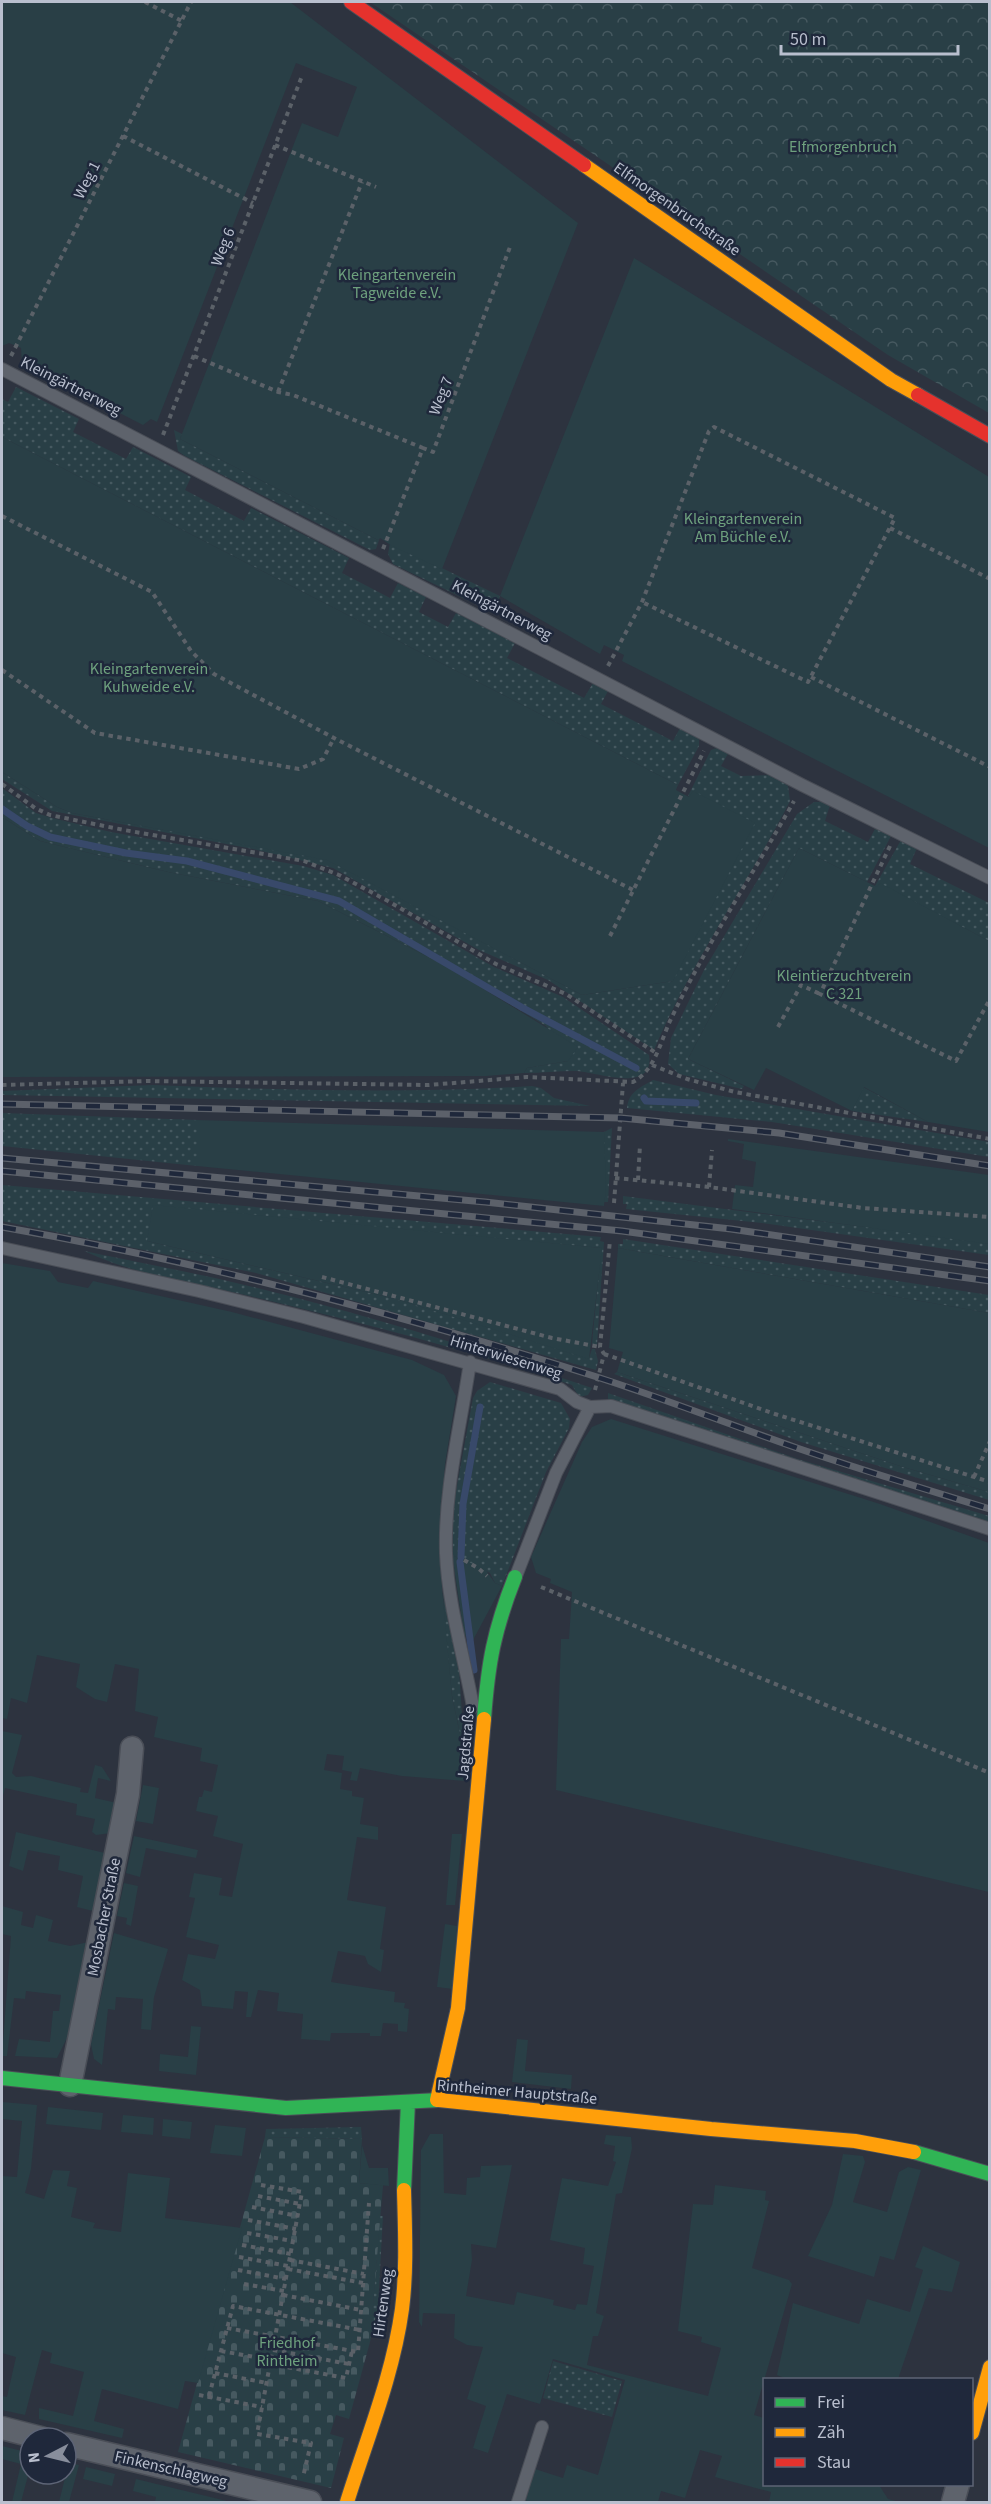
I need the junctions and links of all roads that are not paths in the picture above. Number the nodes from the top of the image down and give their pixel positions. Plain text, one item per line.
1 (351, 2) edge
2 (3, 370) edge
3 (990, 436) edge
4 (990, 878) edge
5 (2, 1248) edge
6 (470, 1362) junction
7 (590, 1407) junction
8 (990, 1529) edge
9 (515, 1577) joint
10 (132, 1748) dead end
11 (480, 1766) junction
12 (2, 2078) edge
13 (70, 2085) junction
14 (437, 2100) junction
15 (408, 2102) junction
16 (990, 2174) edge
17 (990, 2367) edge
18 (542, 2427) dead end
19 (2, 2428) edge
20 (973, 2429) edge
21 (18, 2432) edge
22 (78, 2447) edge
23 (957, 2486) edge
24 (303, 2501) edge
25 (347, 2502) edge
26 (518, 2502) edge
27 (953, 2502) edge

1 - 3 street, Elfmorgenbruchstraße
2 - 4 lane, Kleingärtnerweg
5 - 6 lane, Hinterwiesenweg
6 - 7 lane, Hinterwiesenweg
6 - 11 lane
7 - 8 lane, Hinterwiesenweg
7 - 9 lane, Jagdstraße
9 - 11 street, Jagdstraße
10 - 13 street, Mosbacher Straße
11 - 14 street, Jagdstraße
12 - 13 street, Rintheimer Hauptstraße
13 - 15 street, Rintheimer Hauptstraße
14 - 15 street, Rintheimer Hauptstraße
14 - 16 street, Rintheimer Hauptstraße
15 - 25 street, Hirtenweg
17 - 20 street
18 - 26 lane
19 - 21 street
22 - 24 street, Finkenschlagweg
23 - 27 street

